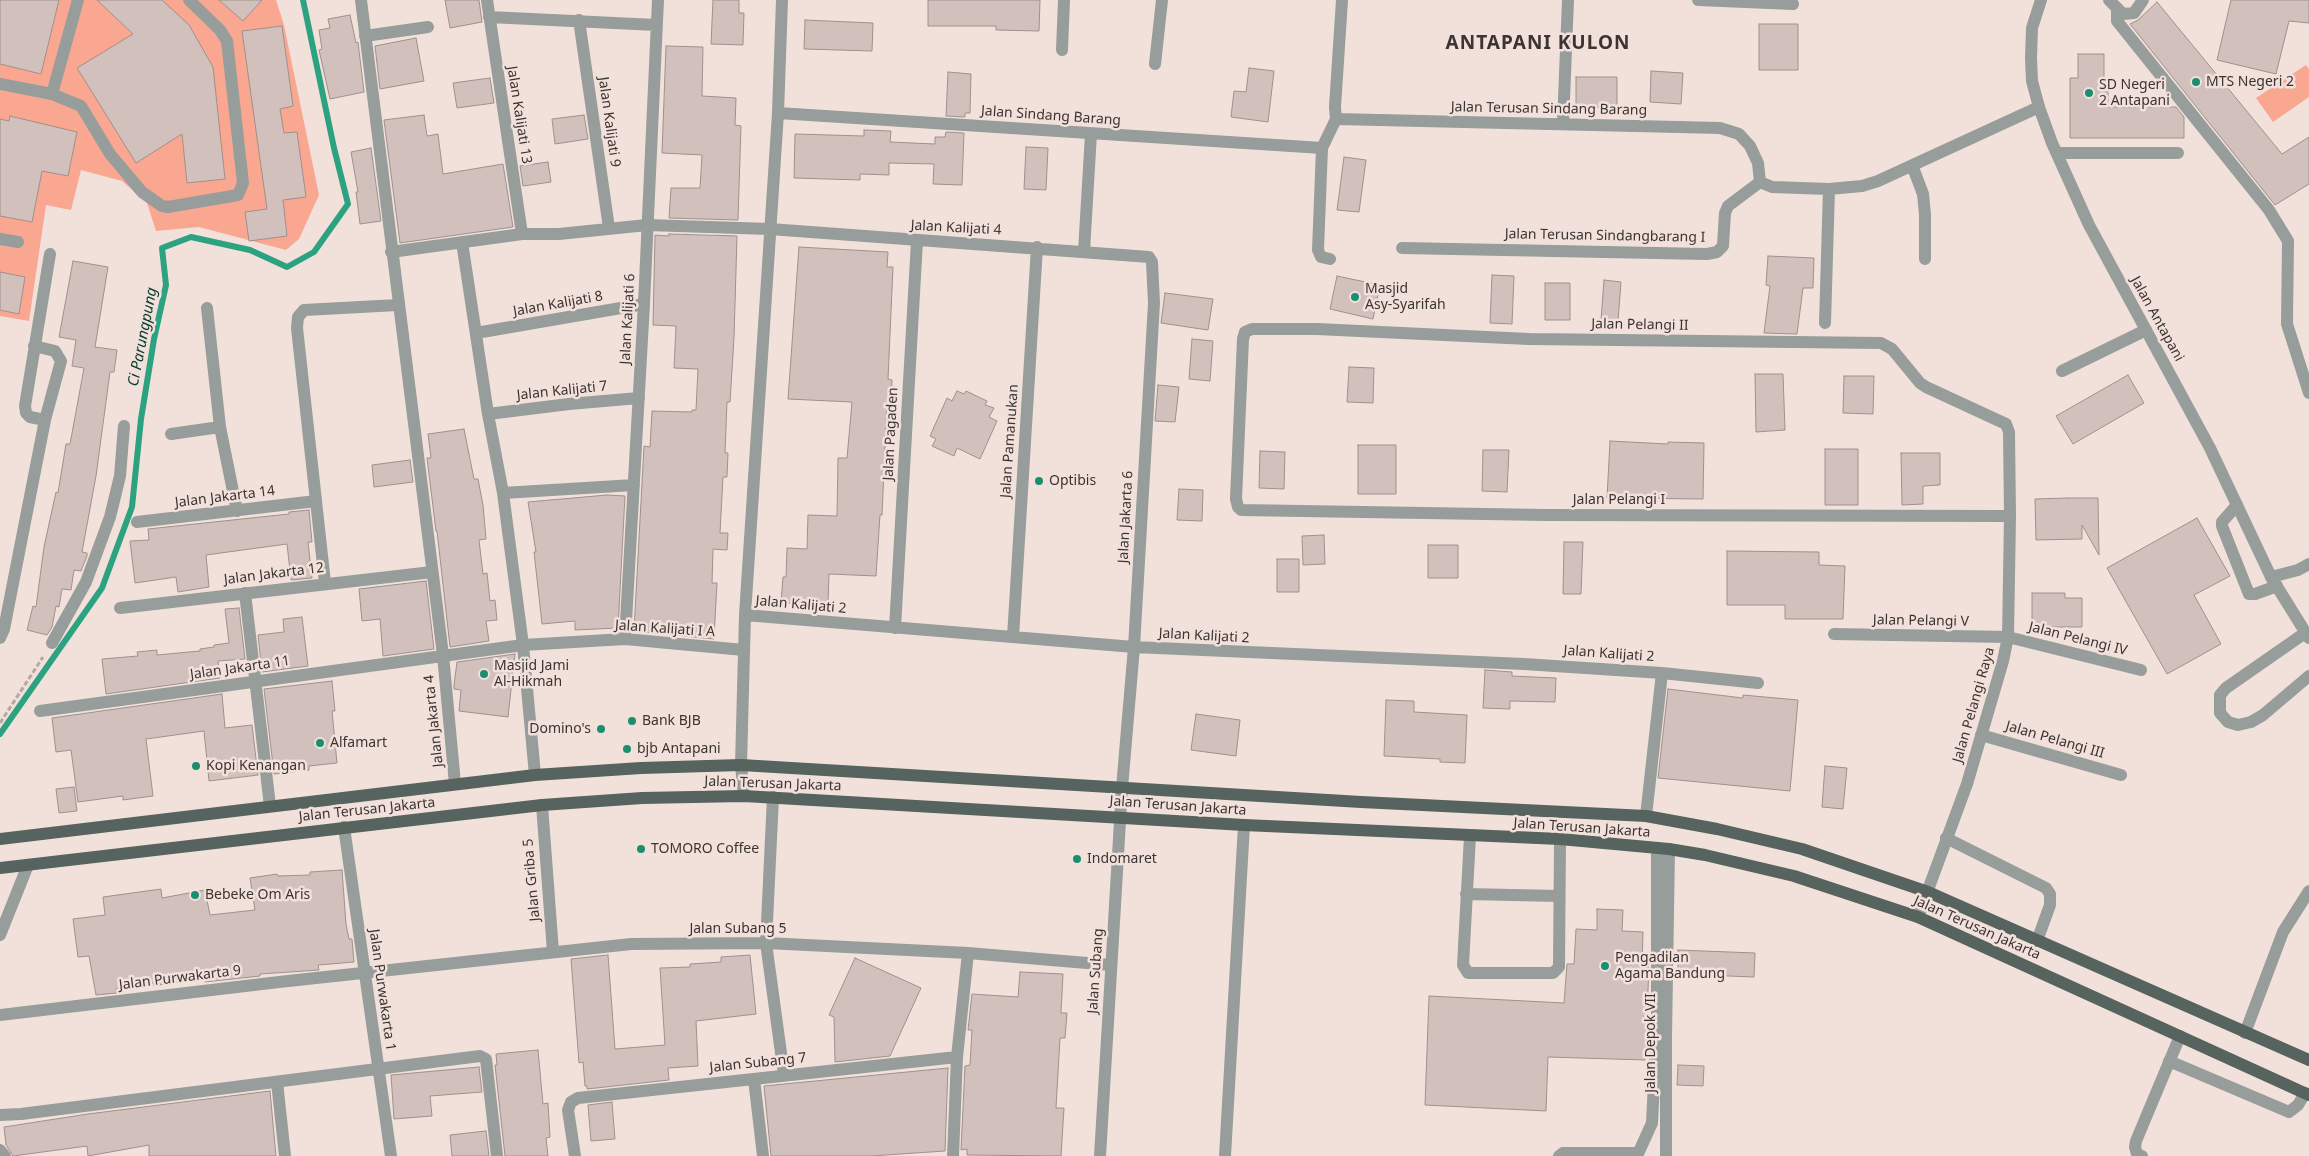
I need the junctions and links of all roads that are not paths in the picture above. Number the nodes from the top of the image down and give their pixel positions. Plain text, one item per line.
1 (78, 0) edge
2 (189, 0) edge
3 (361, 0) edge
4 (487, 0) edge
5 (658, 0) edge
6 (782, 0) edge
7 (1064, 0) edge
8 (1162, 0) edge
9 (1342, 0) edge
10 (1568, 0) edge
11 (1698, 0) edge
12 (2042, 0) edge
13 (2143, 0) edge
14 (1793, 4) dead end
15 (2113, 4) edge
16 (489, 17) junction
17 (579, 20) junction
18 (656, 25) junction
19 (428, 27) dead end
20 (365, 36) junction
21 (1062, 50) dead end
22 (1155, 64) dead end
23 (0, 84) edge
24 (52, 94) junction
25 (2039, 107) junction
26 (778, 113) junction
27 (1336, 119) junction
28 (1563, 124) junction
29 (1091, 134) junction
30 (1322, 148) junction
31 (2056, 153) junction
32 (2178, 153) dead end
33 (1912, 165) junction
34 (1760, 182) junction
35 (1829, 189) junction
36 (647, 225) junction
37 (609, 228) junction
38 (770, 229) junction
39 (522, 234) junction
40 (0, 239) edge
41 (917, 241) junction
42 (18, 242) dead end
43 (462, 242) junction
44 (1037, 247) junction
45 (1402, 248) dead end
46 (1084, 251) junction
47 (391, 252) junction
48 (50, 254) dead end
49 (1141, 254) joint
50 (1330, 259) dead end
51 (1925, 260) dead end
52 (644, 304) junction
53 (398, 305) junction
54 (206, 308) dead end
55 (1825, 323) dead end
56 (2146, 330) junction
57 (476, 333) junction
58 (34, 346) junction
59 (2062, 371) dead end
60 (2309, 393) edge
61 (639, 398) junction
62 (488, 414) junction
63 (45, 420) junction
64 (124, 426) dead end
65 (220, 427) junction
66 (2009, 432) joint
67 (171, 434) dead end
68 (634, 485) junction
69 (504, 493) junction
70 (1236, 499) joint
71 (316, 501) junction
72 (2237, 505) junction
73 (237, 511) junction
74 (2010, 516) junction
75 (137, 522) dead end
76 (2309, 564) edge
77 (432, 572) junction
78 (2274, 581) junction
79 (325, 583) junction
80 (245, 593) junction
81 (120, 608) dead end
82 (745, 615) junction
83 (895, 628) junction
84 (1834, 634) dead end
85 (2307, 636) edge
86 (1013, 637) junction
87 (2008, 637) junction
88 (0, 638) edge
89 (625, 639) junction
90 (52, 643) road end
91 (523, 645) junction
92 (1134, 647) junction
93 (744, 650) junction
94 (443, 655) junction
95 (2140, 670) dead end
96 (1662, 673) junction
97 (2309, 676) edge
98 (256, 681) junction
99 (1758, 683) dead end
100 (40, 711) dead end
101 (1981, 735) junction
102 (741, 765) junction
103 (535, 775) junction
104 (2121, 775) dead end
105 (455, 784) junction
106 (1122, 788) junction
107 (744, 796) junction
108 (773, 797) junction
109 (542, 805) junction
110 (270, 806) junction
111 (1646, 816) junction
112 (1121, 817) junction
113 (1244, 825) junction
114 (344, 827) junction
115 (1470, 836) junction
116 (5, 838) edge
117 (1946, 838) junction
118 (1560, 839) junction
119 (1663, 849) junction
120 (28, 865) junction
121 (3, 868) edge
122 (2309, 891) edge
123 (1928, 892) junction
124 (1466, 894) junction
125 (1559, 896) junction
126 (1918, 917) junction
127 (0, 935) edge
128 (2037, 941) junction
129 (766, 943) junction
130 (553, 952) junction
131 (968, 953) junction
132 (1111, 964) junction
133 (365, 973) junction
134 (0, 1015) edge
135 (2245, 1033) junction
136 (2180, 1036) junction
137 (957, 1057) junction
138 (2309, 1060) edge
139 (2169, 1061) junction
140 (378, 1067) junction
141 (784, 1075) junction
142 (754, 1079) junction
143 (277, 1082) junction
144 (2307, 1094) edge
145 (0, 1115) edge
146 (0, 1150) edge
147 (1638, 1155) edge
148 (5, 1156) edge
149 (285, 1156) edge
150 (391, 1156) edge
151 (497, 1156) edge
152 (575, 1156) edge
153 (763, 1156) edge
154 (953, 1156) edge
155 (1100, 1156) edge
156 (1225, 1156) edge
157 (1559, 1156) edge
158 (1666, 1156) edge
159 (2142, 1156) edge

1 - 24 street
2 - 24 street
3 - 20 street, Jalan Jakarta 4
4 - 16 street, Jalan Kalijati 13
5 - 18 street, Jalan Kalijati 6
6 - 26 street
7 - 21 street
8 - 22 street
9 - 27 street
10 - 28 street
11 - 14 street
12 - 25 street, Jalan Antapani
13 - 15 street
15 - 60 street
16 - 17 street
16 - 39 street, Jalan Kalijati 13
17 - 18 street
17 - 37 street, Jalan Kalijati 9
18 - 36 street, Jalan Kalijati 6
19 - 20 street
20 - 47 street, Jalan Jakarta 4
23 - 24 street
25 - 31 street, Jalan Antapani
25 - 33 street
26 - 29 street, Jalan Sindang Barang
26 - 38 street
27 - 28 street, Jalan Terusan Sindang Barang
27 - 30 street
28 - 34 street, Jalan Terusan Sindang Barang
29 - 30 street, Jalan Sindang Barang
29 - 46 street
30 - 50 street
31 - 32 street
31 - 56 street, Jalan Antapani
33 - 35 street
33 - 51 street
34 - 35 street
34 - 45 street, Jalan Terusan Sindangbarang I
35 - 55 street
36 - 37 street, Jalan Kalijati 4
36 - 38 street, Jalan Kalijati 4
36 - 52 street, Jalan Kalijati 6
37 - 39 street, Jalan Kalijati 4
38 - 41 street, Jalan Kalijati 4
38 - 82 street
39 - 43 street, Jalan Kalijati 4
40 - 42 street
41 - 44 street, Jalan Kalijati 4
41 - 83 street, Jalan Pagaden
43 - 47 street, Jalan Kalijati 4
43 - 57 street
44 - 46 street, Jalan Kalijati 4
44 - 86 street, Jalan Pamanukan
46 - 49 street, Jalan Kalijati 4
47 - 53 street, Jalan Jakarta 4
48 - 58 street
49 - 92 street, Jalan Jakarta 6
52 - 57 street, Jalan Kalijati 8
52 - 61 street, Jalan Kalijati 6
53 - 71 street
53 - 77 street, Jalan Jakarta 4
54 - 65 street
56 - 59 street
56 - 72 street, Jalan Antapani
57 - 62 street
58 - 63 street
58 - 63 street
61 - 62 street, Jalan Kalijati 7
61 - 68 street, Jalan Kalijati 6
62 - 69 street
63 - 88 street
64 - 90 street
65 - 67 street
65 - 73 street
66 - 70 street, Jalan Pelangi II
66 - 74 street, Jalan Pelangi Raya
68 - 69 street
68 - 89 street, Jalan Kalijati 6
69 - 91 street
70 - 74 street, Jalan Pelangi I
71 - 73 street, Jalan Jakarta 14
71 - 79 street
72 - 78 street, Jalan Antapani
72 - 78 street
73 - 75 street, Jalan Jakarta 14
74 - 87 street, Jalan Pelangi Raya
76 - 78 street
77 - 79 street, Jalan Jakarta 12
77 - 94 street, Jalan Jakarta 4
78 - 85 street, Jalan Antapani
79 - 80 street, Jalan Jakarta 12
80 - 81 street, Jalan Jakarta 12
80 - 98 street
82 - 83 street, Jalan Kalijati 2
82 - 93 street
83 - 86 street, Jalan Kalijati 2
84 - 87 street, Jalan Pelangi V
85 - 97 street
86 - 92 street, Jalan Kalijati 2
87 - 95 street, Jalan Pelangi IV
87 - 101 street, Jalan Pelangi Raya
89 - 91 street, Jalan Kalijati I A
89 - 93 street, Jalan Kalijati I A
91 - 94 street, Jalan Kalijati I A
91 - 103 street
92 - 96 street, Jalan Kalijati 2
92 - 106 street, Jalan Jakarta 6
93 - 102 street
94 - 98 street, Jalan Jakarta 11
94 - 105 street, Jalan Jakarta 4
96 - 99 street, Jalan Kalijati 2
96 - 111 street, Jalan Kalijati 2
98 - 100 street, Jalan Jakarta 11
98 - 110 street
101 - 104 street, Jalan Pelangi III
101 - 117 street, Jalan Pelangi Raya
102 - 103 main road, Jalan Terusan Jakarta
102 - 106 main road, Jalan Terusan Jakarta
102 - 107 street
103 - 105 main road, Jalan Terusan Jakarta
105 - 110 main road, Jalan Terusan Jakarta
106 - 111 main road, Jalan Terusan Jakarta
106 - 112 street, Jalan Subang
107 - 108 main road, Jalan Terusan Jakarta
107 - 109 main road, Jalan Terusan Jakarta
108 - 112 main road, Jalan Terusan Jakarta
108 - 129 street
109 - 114 main road, Jalan Terusan Jakarta
109 - 130 street, Jalan Griba 5
110 - 116 main road, Jalan Terusan Jakarta
111 - 123 main road, Jalan Terusan Jakarta
112 - 113 main road, Jalan Terusan Jakarta
112 - 132 street, Jalan Subang
113 - 115 main road, Jalan Terusan Jakarta
113 - 156 street
114 - 120 main road, Jalan Terusan Jakarta
114 - 133 street, Jalan Purwakarta 1
115 - 118 main road, Jalan Terusan Jakarta
115 - 124 street
117 - 123 street, Jalan Pelangi Raya
117 - 128 street
118 - 119 main road, Jalan Terusan Jakarta
118 - 125 street
119 - 126 main road, Jalan Terusan Jakarta
119 - 147 street
119 - 158 street, Jalan Depok VII
120 - 121 main road, Jalan Terusan Jakarta
120 - 127 street
122 - 135 street
123 - 126 street, Jalan Pelangi Raya
123 - 128 main road, Jalan Terusan Jakarta
124 - 125 street
124 - 125 street
126 - 136 main road, Jalan Terusan Jakarta
128 - 135 main road, Jalan Terusan Jakarta
129 - 130 street, Jalan Subang 5
129 - 131 street, Jalan Subang 5
129 - 141 street
130 - 133 street, Jalan Subang 5
131 - 132 street, Jalan Subang 5
131 - 137 street
132 - 155 street, Jalan Subang
133 - 134 street, Jalan Purwakarta 9
133 - 140 street, Jalan Purwakarta 1
135 - 138 main road, Jalan Terusan Jakarta
136 - 139 street
136 - 144 main road, Jalan Terusan Jakarta
137 - 141 street, Jalan Subang 7
137 - 154 street
139 - 144 street
139 - 159 street
140 - 143 street
140 - 150 street, Jalan Purwakarta 1
140 - 151 street
141 - 142 street, Jalan Subang 7
142 - 152 street, Jalan Subang 7
142 - 153 street
143 - 145 street
143 - 149 street
146 - 148 street
147 - 157 street

